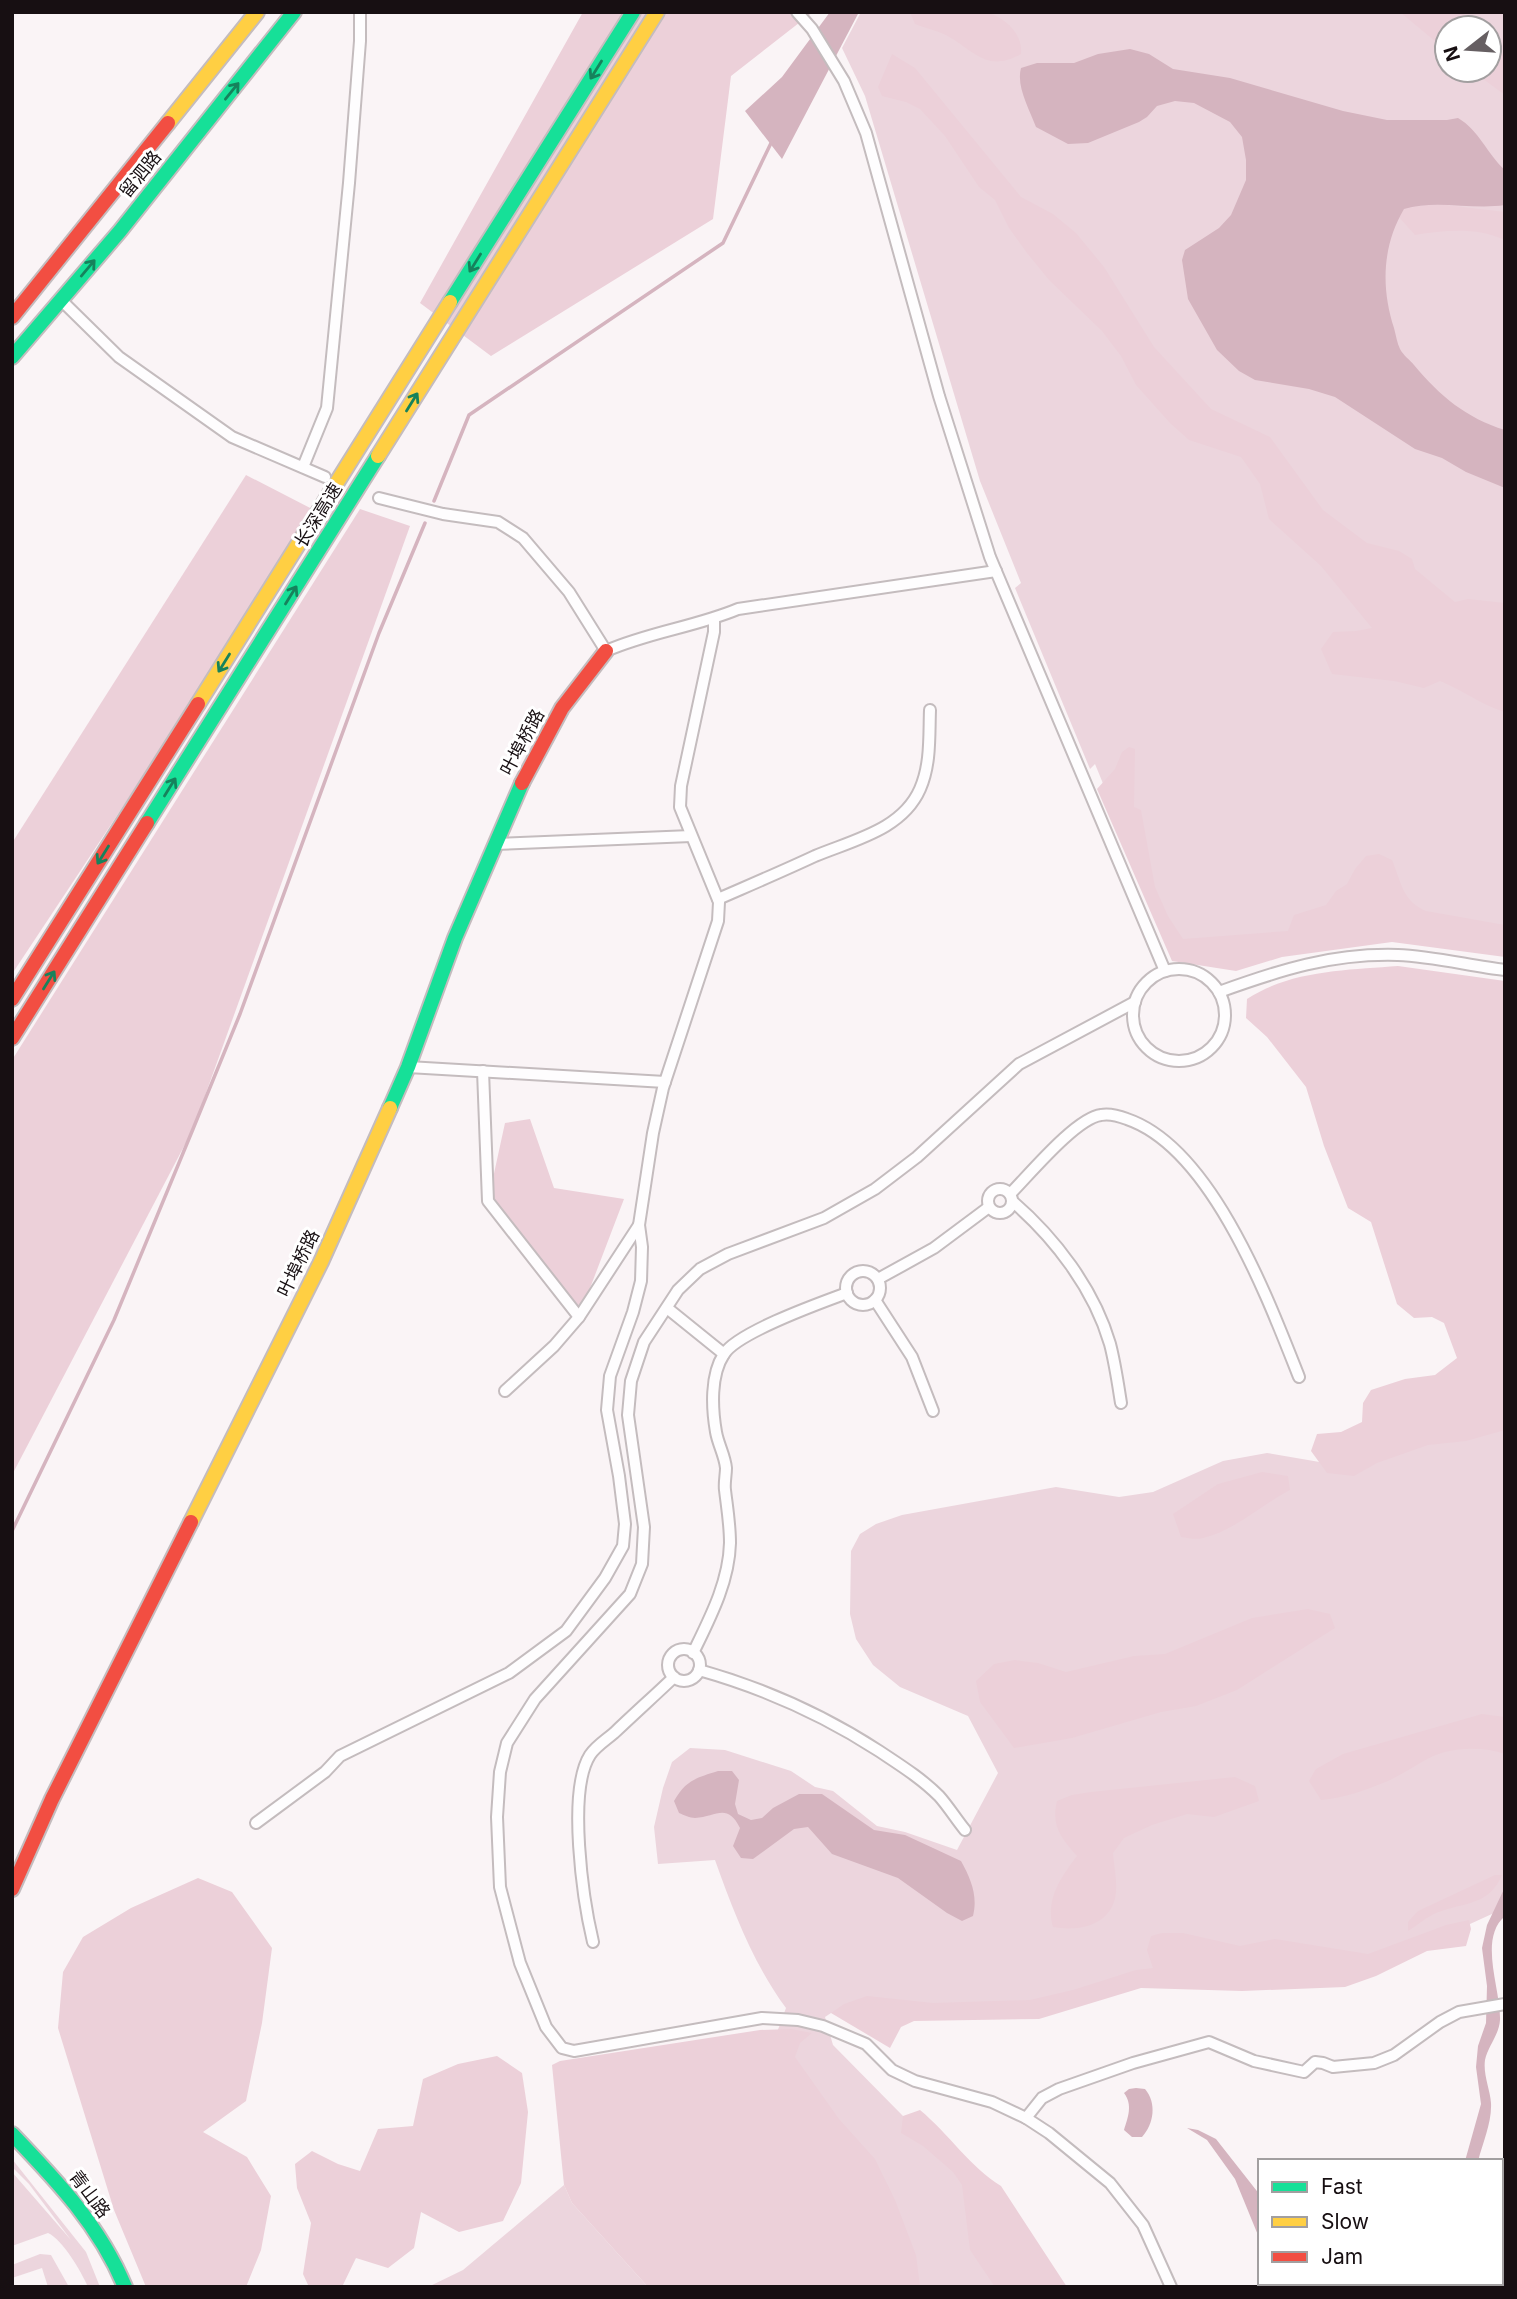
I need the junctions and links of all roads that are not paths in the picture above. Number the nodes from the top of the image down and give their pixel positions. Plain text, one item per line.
1 (257, 12) edge
2 (295, 12) edge
3 (360, 12) edge
4 (633, 12) edge
5 (657, 12) edge
6 (797, 12) edge
7 (61, 300) junction
8 (12, 317) edge
9 (12, 357) edge
10 (303, 467) junction
11 (325, 477) dead end
12 (379, 498) dead end
13 (996, 571) junction
14 (714, 619) junction
15 (606, 651) junction
16 (930, 710) dead end
17 (691, 836) junction
18 (495, 844) junction
19 (718, 900) junction
20 (1505, 970) edge
21 (1165, 971) junction
22 (1219, 992) junction
23 (12, 999) edge
24 (1135, 1002) junction
25 (12, 1038) edge
26 (408, 1067) junction
27 (483, 1072) junction
28 (665, 1082) junction
29 (1011, 1198) junction
30 (989, 1207) junction
31 (639, 1226) junction
32 (878, 1279) junction
33 (847, 1293) junction
34 (875, 1300) junction
35 (667, 1308) junction
36 (579, 1317) junction
37 (724, 1354) junction
38 (1299, 1377) dead end
39 (505, 1391) dead end
40 (1121, 1403) dead end
41 (933, 1411) dead end
42 (693, 1653) junction
43 (699, 1670) junction
44 (674, 1678) junction
45 (256, 1824) dead end
46 (965, 1830) dead end
47 (12, 1889) edge
48 (593, 1942) dead end
49 (1505, 2004) edge
50 (1026, 2118) junction
51 (12, 2134) edge
52 (125, 2287) edge
53 (1171, 2287) edge

1 - 8 main road, 留泗路
7 -> 2 main road, 留泗路
3 - 10 street
4 -> 23 main road, 长深高速
25 -> 5 main road, 长深高速
6 - 13 street
7 - 9 main road, 留泗路
7 - 10 street
10 - 11 street
12 - 15 street
13 - 14 street
13 - 21 street
14 - 15 street
14 - 17 street
15 - 18 main road, 叶埠桥路
16 - 19 street
17 - 18 street
17 - 19 street
18 - 26 main road, 叶埠桥路
19 - 28 street
20 - 22 street
21 - 22 street
21 - 24 street
22 - 24 street
24 - 35 street
26 - 27 street
26 - 47 main road, 叶埠桥路
27 - 28 street
27 - 36 street
28 - 31 street
29 - 30 street
29 - 30 street
29 - 38 street
29 - 40 street
30 - 32 street
31 - 36 street
31 - 45 street
32 - 33 street
32 - 34 street
33 - 34 street
33 - 37 street
34 - 41 street
35 - 37 street
35 - 50 street
36 - 39 street
37 - 42 street
42 - 43 street
42 - 44 street
43 - 44 street
43 - 46 street
44 - 48 street
49 - 50 street
50 - 53 street
51 - 52 main road, 青山路

